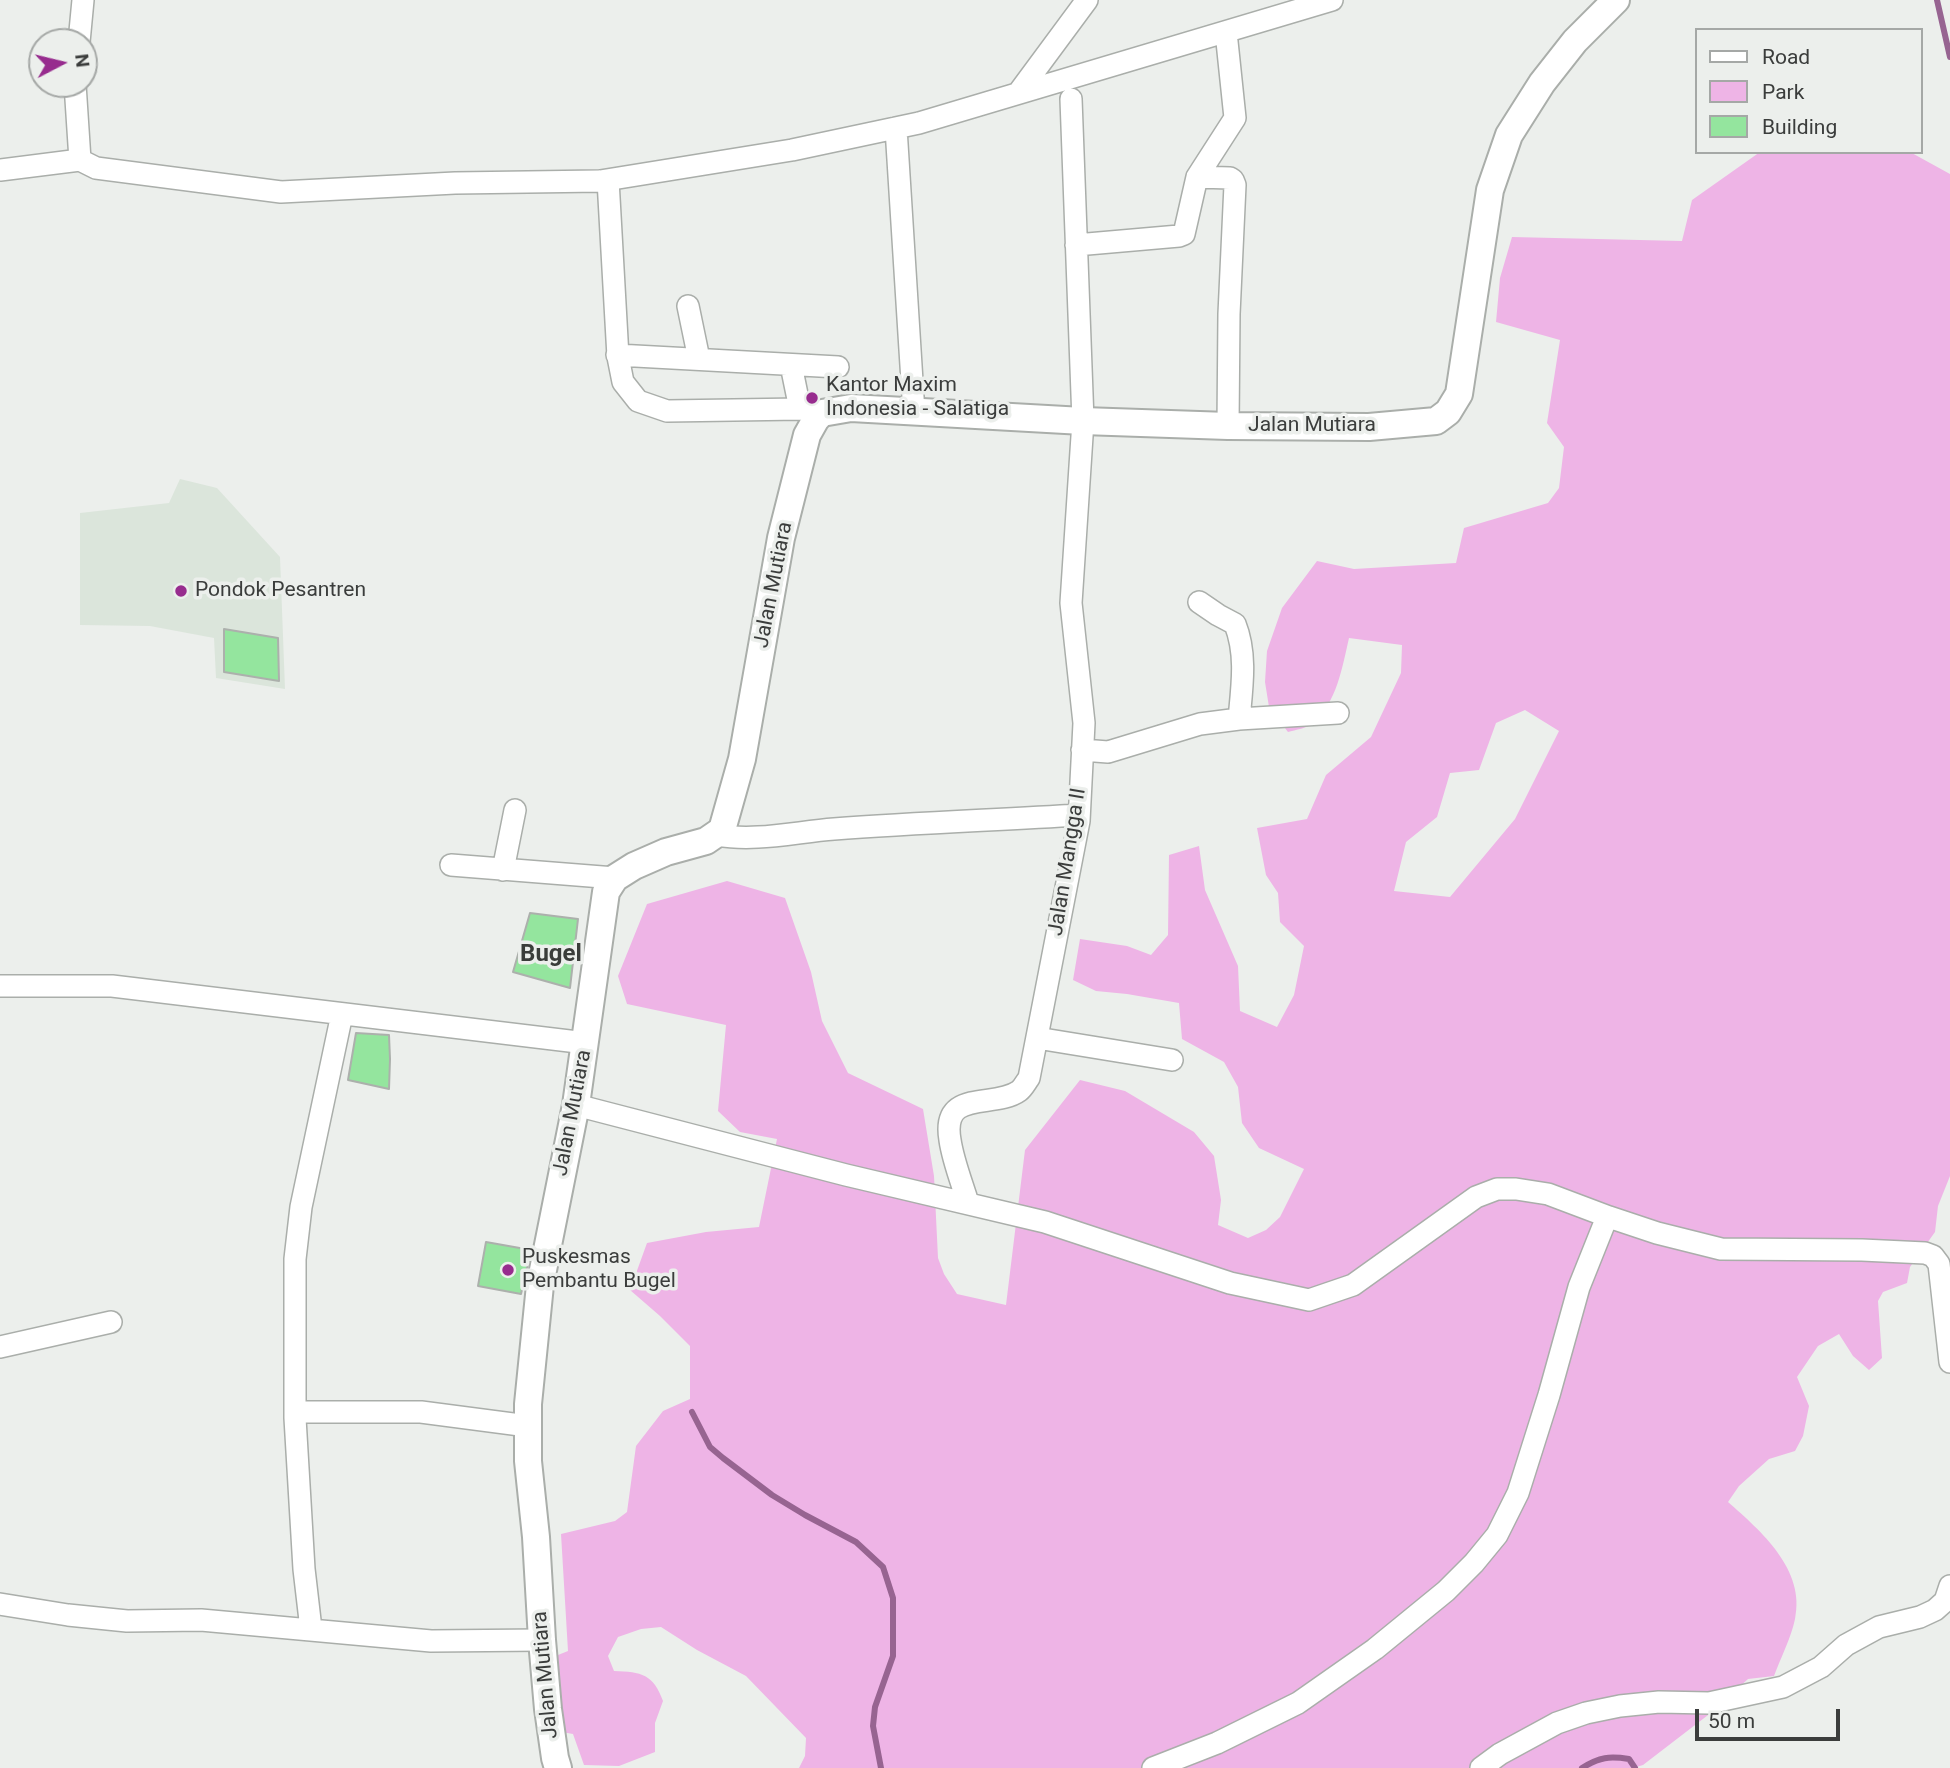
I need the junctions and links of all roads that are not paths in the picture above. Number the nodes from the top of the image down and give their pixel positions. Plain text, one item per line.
1 (83, 0) edge
2 (1087, 0) edge
3 (1332, 0) edge
4 (1616, 0) edge
5 (80, 28) edge
6 (1226, 32) junction
7 (1019, 92) junction
8 (76, 98) edge
9 (1071, 99) dead end
10 (896, 128) junction
11 (80, 160) junction
12 (0, 170) edge
13 (1197, 177) junction
14 (608, 180) junction
15 (1076, 245) junction
16 (688, 306) dead end
17 (617, 355) junction
18 (699, 359) junction
19 (791, 365) junction
20 (838, 367) dead end
21 (811, 411) junction
22 (914, 413) junction
23 (1083, 421) junction
24 (1228, 426) junction
25 (1199, 602) dead end
26 (1338, 713) dead end
27 (1239, 719) junction
28 (1082, 750) junction
29 (515, 810) dead end
30 (1079, 815) junction
31 (717, 835) junction
32 (451, 866) dead end
33 (503, 870) junction
34 (615, 878) junction
35 (0, 986) edge
36 (342, 1014) junction
37 (1037, 1038) junction
38 (586, 1043) junction
39 (1172, 1060) dead end
40 (576, 1105) junction
41 (968, 1203) junction
42 (1607, 1217) junction
43 (111, 1322) dead end
44 (0, 1348) edge
45 (1950, 1362) edge
46 (295, 1412) junction
47 (528, 1426) junction
48 (1950, 1586) edge
49 (0, 1604) edge
50 (311, 1629) junction
51 (542, 1640) junction
52 (558, 1768) edge
53 (1153, 1768) edge
54 (1480, 1768) edge

1 - 5 street
2 - 7 street
3 - 6 street
4 - 24 street, Jalan Mutiara
6 - 7 street
6 - 13 street
7 - 10 street
8 - 11 street
9 - 15 street, Jalan Mangga II
10 - 14 street
10 - 22 street
11 - 12 street
11 - 14 street
13 - 15 street
13 - 24 street
14 - 17 street
15 - 23 street, Jalan Mangga II
16 - 18 street
17 - 18 street
17 - 21 street
18 - 19 street
19 - 20 street
19 - 21 street
21 - 22 street, Jalan Mutiara
21 - 31 street, Jalan Mutiara
22 - 23 street, Jalan Mutiara
23 - 24 street, Jalan Mutiara
23 - 28 street, Jalan Mangga II
25 - 27 street
26 - 27 street
27 - 28 street
28 - 30 street, Jalan Mangga II
29 - 33 street
30 - 31 street
30 - 37 street, Jalan Mangga II
31 - 34 street
32 - 33 street
33 - 34 street
34 - 38 street, Jalan Mutiara
35 - 36 street
36 - 38 street
36 - 46 street
37 - 39 street
37 - 41 street, Jalan Mangga II
38 - 40 street, Jalan Mutiara
40 - 41 street
40 - 47 street, Jalan Mutiara
41 - 42 street
42 - 45 street
42 - 53 street
43 - 44 street
46 - 47 street
46 - 50 street
47 - 51 street, Jalan Mutiara
48 - 54 street
49 - 50 street
50 - 51 street
51 - 52 street, Jalan Mutiara

